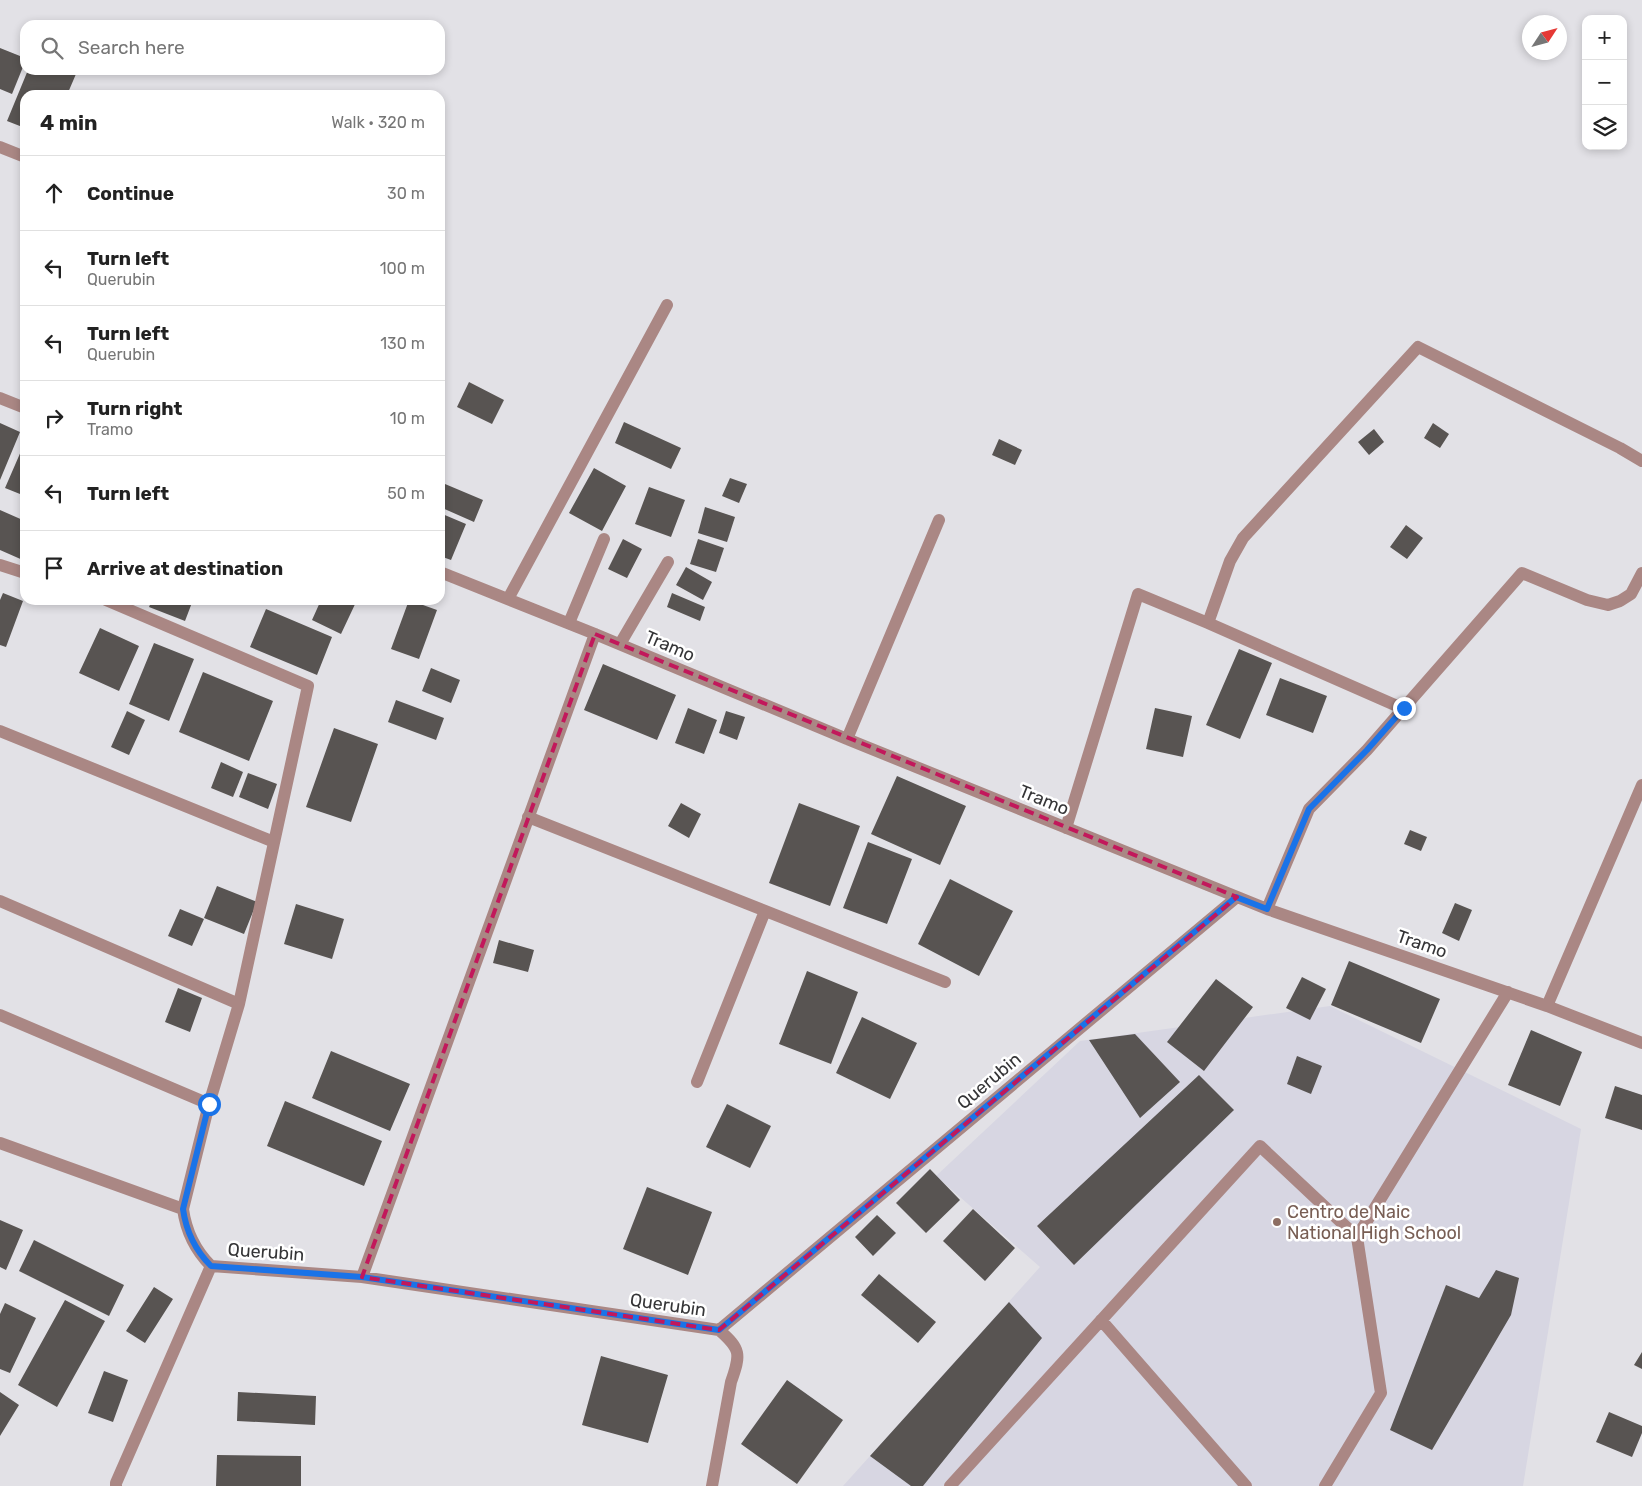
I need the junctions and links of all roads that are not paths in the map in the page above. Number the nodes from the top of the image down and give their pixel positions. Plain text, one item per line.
1 (0, 147) edge
2 (20, 155) edge
3 (667, 305) dead end
4 (0, 398) edge
5 (20, 406) edge
6 (1642, 462) edge
7 (939, 520) dead end
8 (604, 539) dead end
9 (668, 562) dead end
10 (0, 565) edge
11 (20, 571) edge
12 (1642, 573) edge
13 (445, 574) edge
14 (508, 599) junction
15 (118, 605) edge
16 (1208, 622) junction
17 (569, 623) junction
18 (594, 634) junction
19 (620, 644) junction
20 (1404, 708) junction
21 (0, 731) edge
22 (847, 739) junction
23 (1642, 785) edge
24 (528, 817) junction
25 (1066, 828) junction
26 (274, 842) junction
27 (1236, 897) junction
28 (0, 901) edge
29 (1267, 909) junction
30 (765, 911) junction
31 (946, 982) dead end
32 (1508, 992) junction
33 (239, 1004) junction
34 (1547, 1006) junction
35 (0, 1015) edge
36 (1642, 1043) edge
37 (697, 1082) dead end
38 (209, 1104) junction
39 (0, 1143) edge
40 (183, 1209) junction
41 (1357, 1237) junction
42 (211, 1266) junction
43 (362, 1277) junction
44 (1101, 1320) junction
45 (719, 1330) junction
46 (116, 1486) edge
47 (712, 1486) edge
48 (950, 1486) edge
49 (1246, 1486) edge
50 (1325, 1486) edge

1 - 2 street
3 - 14 street
4 - 5 street
6 - 16 street
7 - 22 street
8 - 17 street
9 - 19 street
10 - 11 street
12 - 20 street
13 - 14 street, Tramo
14 - 17 street, Tramo
15 - 26 street
16 - 20 street
16 - 25 street
17 - 18 street, Tramo
18 - 19 street, Tramo
18 - 24 street
19 - 22 street, Tramo
20 - 29 street
21 - 26 street
22 - 25 street, Tramo
23 - 34 street
24 - 30 street
24 - 43 street
25 - 27 street, Tramo
26 - 33 street
27 - 29 street, Tramo
27 - 45 street, Querubin
28 - 33 street
29 - 32 street, Tramo
30 - 31 street
30 - 37 street
32 - 34 street, Tramo
32 - 41 street
33 - 38 street
34 - 36 street, Tramo
35 - 38 street
38 - 40 street
39 - 40 street
40 - 42 street
41 - 44 street
41 - 50 street
42 - 43 street, Querubin
42 - 46 street, Querubin
43 - 45 street, Querubin
44 - 48 street
44 - 49 street
45 - 47 street

